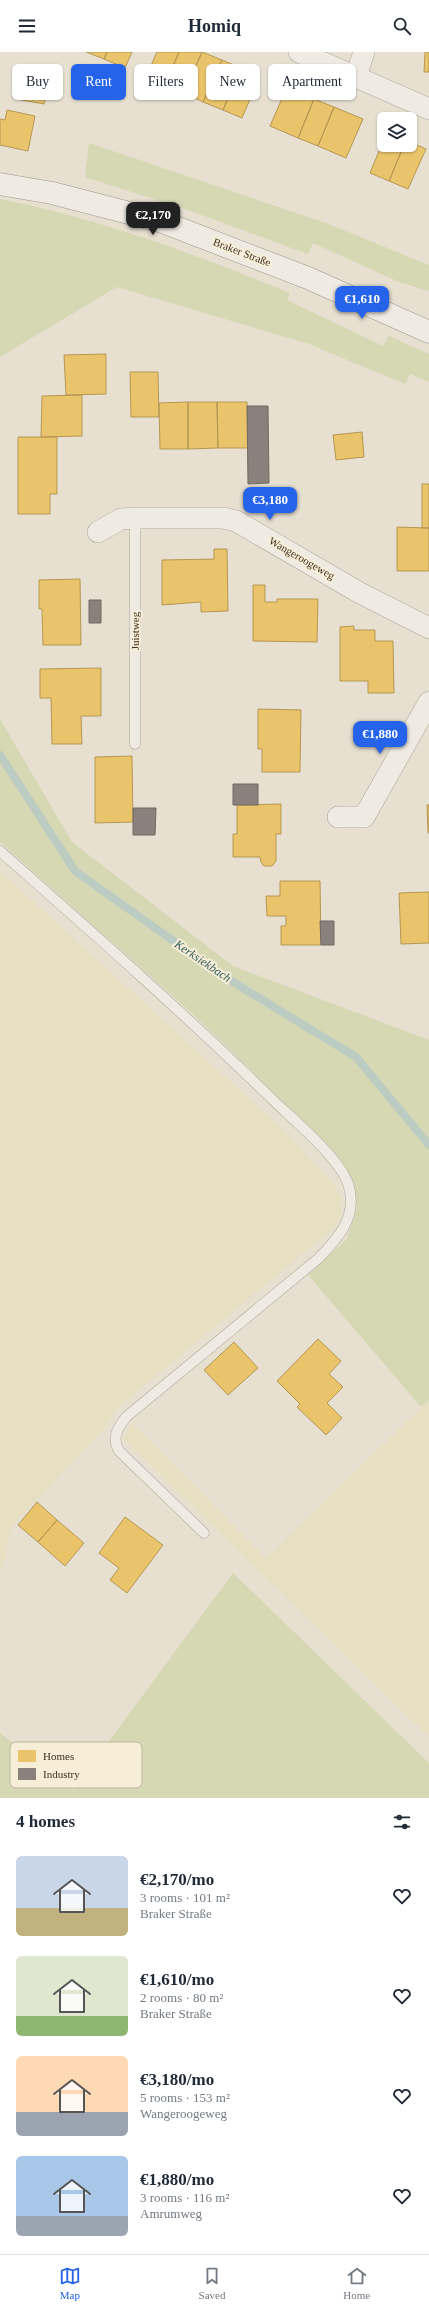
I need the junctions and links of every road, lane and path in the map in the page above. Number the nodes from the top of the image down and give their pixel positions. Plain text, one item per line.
1 (299, 52) edge
2 (364, 52) edge
3 (328, 64) edge
4 (356, 76) joint
5 (429, 109) edge
6 (0, 184) edge
7 (429, 332) edge
8 (135, 518) junction
9 (98, 532) dead end
10 (429, 628) edge
11 (429, 702) edge
12 (135, 744) dead end
13 (338, 818) dead end
14 (0, 851) edge
15 (204, 1534) dead end

1 - 3 street
2 - 4 street
4 - 5 street
6 - 7 main road, Braker Straße
8 - 9 street, Wangeroogeweg
8 - 10 street, Wangeroogeweg
8 - 12 lane, Juistweg
11 - 13 street
14 - 15 lane

